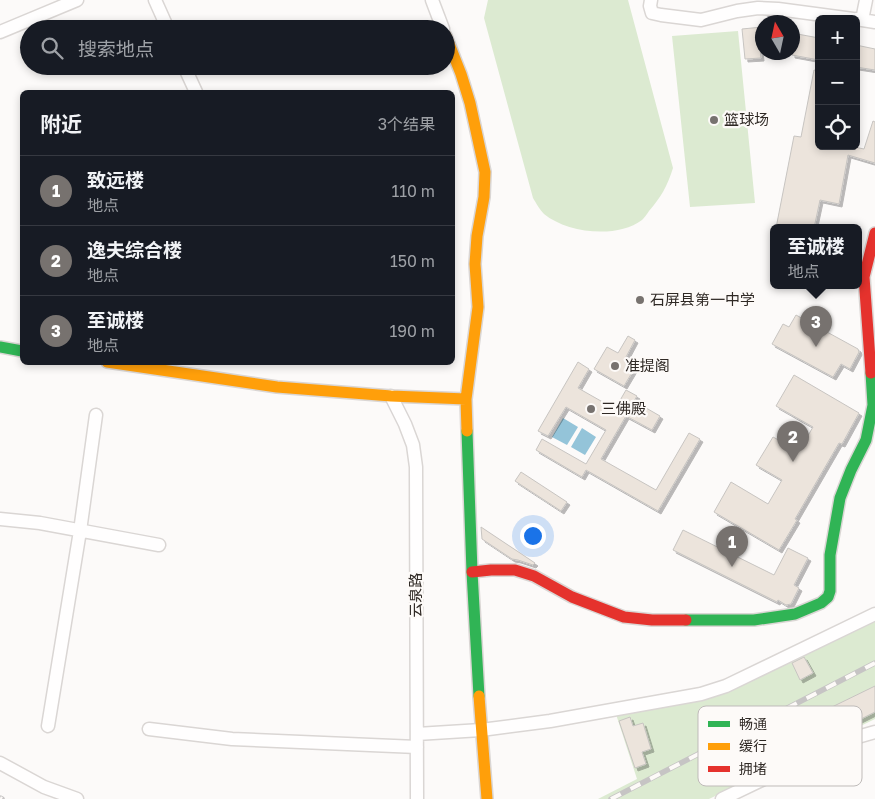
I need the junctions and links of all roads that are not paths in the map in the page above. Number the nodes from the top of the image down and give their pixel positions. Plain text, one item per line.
1 (77, 0) edge
2 (155, 0) edge
3 (432, 0) edge
4 (651, 0) edge
5 (866, 0) edge
6 (825, 15) edge
7 (859, 15) edge
8 (29, 20) edge
9 (164, 20) edge
10 (440, 20) edge
11 (860, 20) edge
12 (875, 22) edge
13 (20, 24) edge
14 (0, 32) edge
15 (455, 59) edge
16 (188, 75) edge
17 (195, 90) edge
18 (875, 233) edge
19 (0, 347) edge
20 (20, 350) edge
21 (128, 365) edge
22 (391, 396) junction
23 (466, 399) junction
24 (96, 415) dead end
25 (0, 519) edge
26 (80, 531) junction
27 (159, 545) dead end
28 (472, 572) junction
29 (875, 614) edge
30 (48, 726) dead end
31 (149, 729) dead end
32 (481, 730) junction
33 (875, 732) edge
34 (862, 736) edge
35 (417, 740) junction
36 (0, 763) edge
37 (749, 786) edge
38 (77, 799) edge
39 (417, 799) edge
40 (487, 799) edge
41 (722, 799) edge

1 - 8 street
2 - 9 street
3 - 10 street
4 - 6 street
5 - 7 street
11 - 12 street
13 - 14 street
15 - 23 street
16 - 17 street
18 - 28 street
19 - 20 street
21 - 22 street
22 - 23 street
22 - 35 street, 云泉路
23 - 28 street
24 - 26 street
25 - 26 street
26 - 27 street
26 - 30 street
28 - 32 street
29 - 32 street
31 - 35 street
32 - 35 street
32 - 40 street
33 - 34 street
35 - 39 street, 云泉路
36 - 38 street
37 - 41 street

